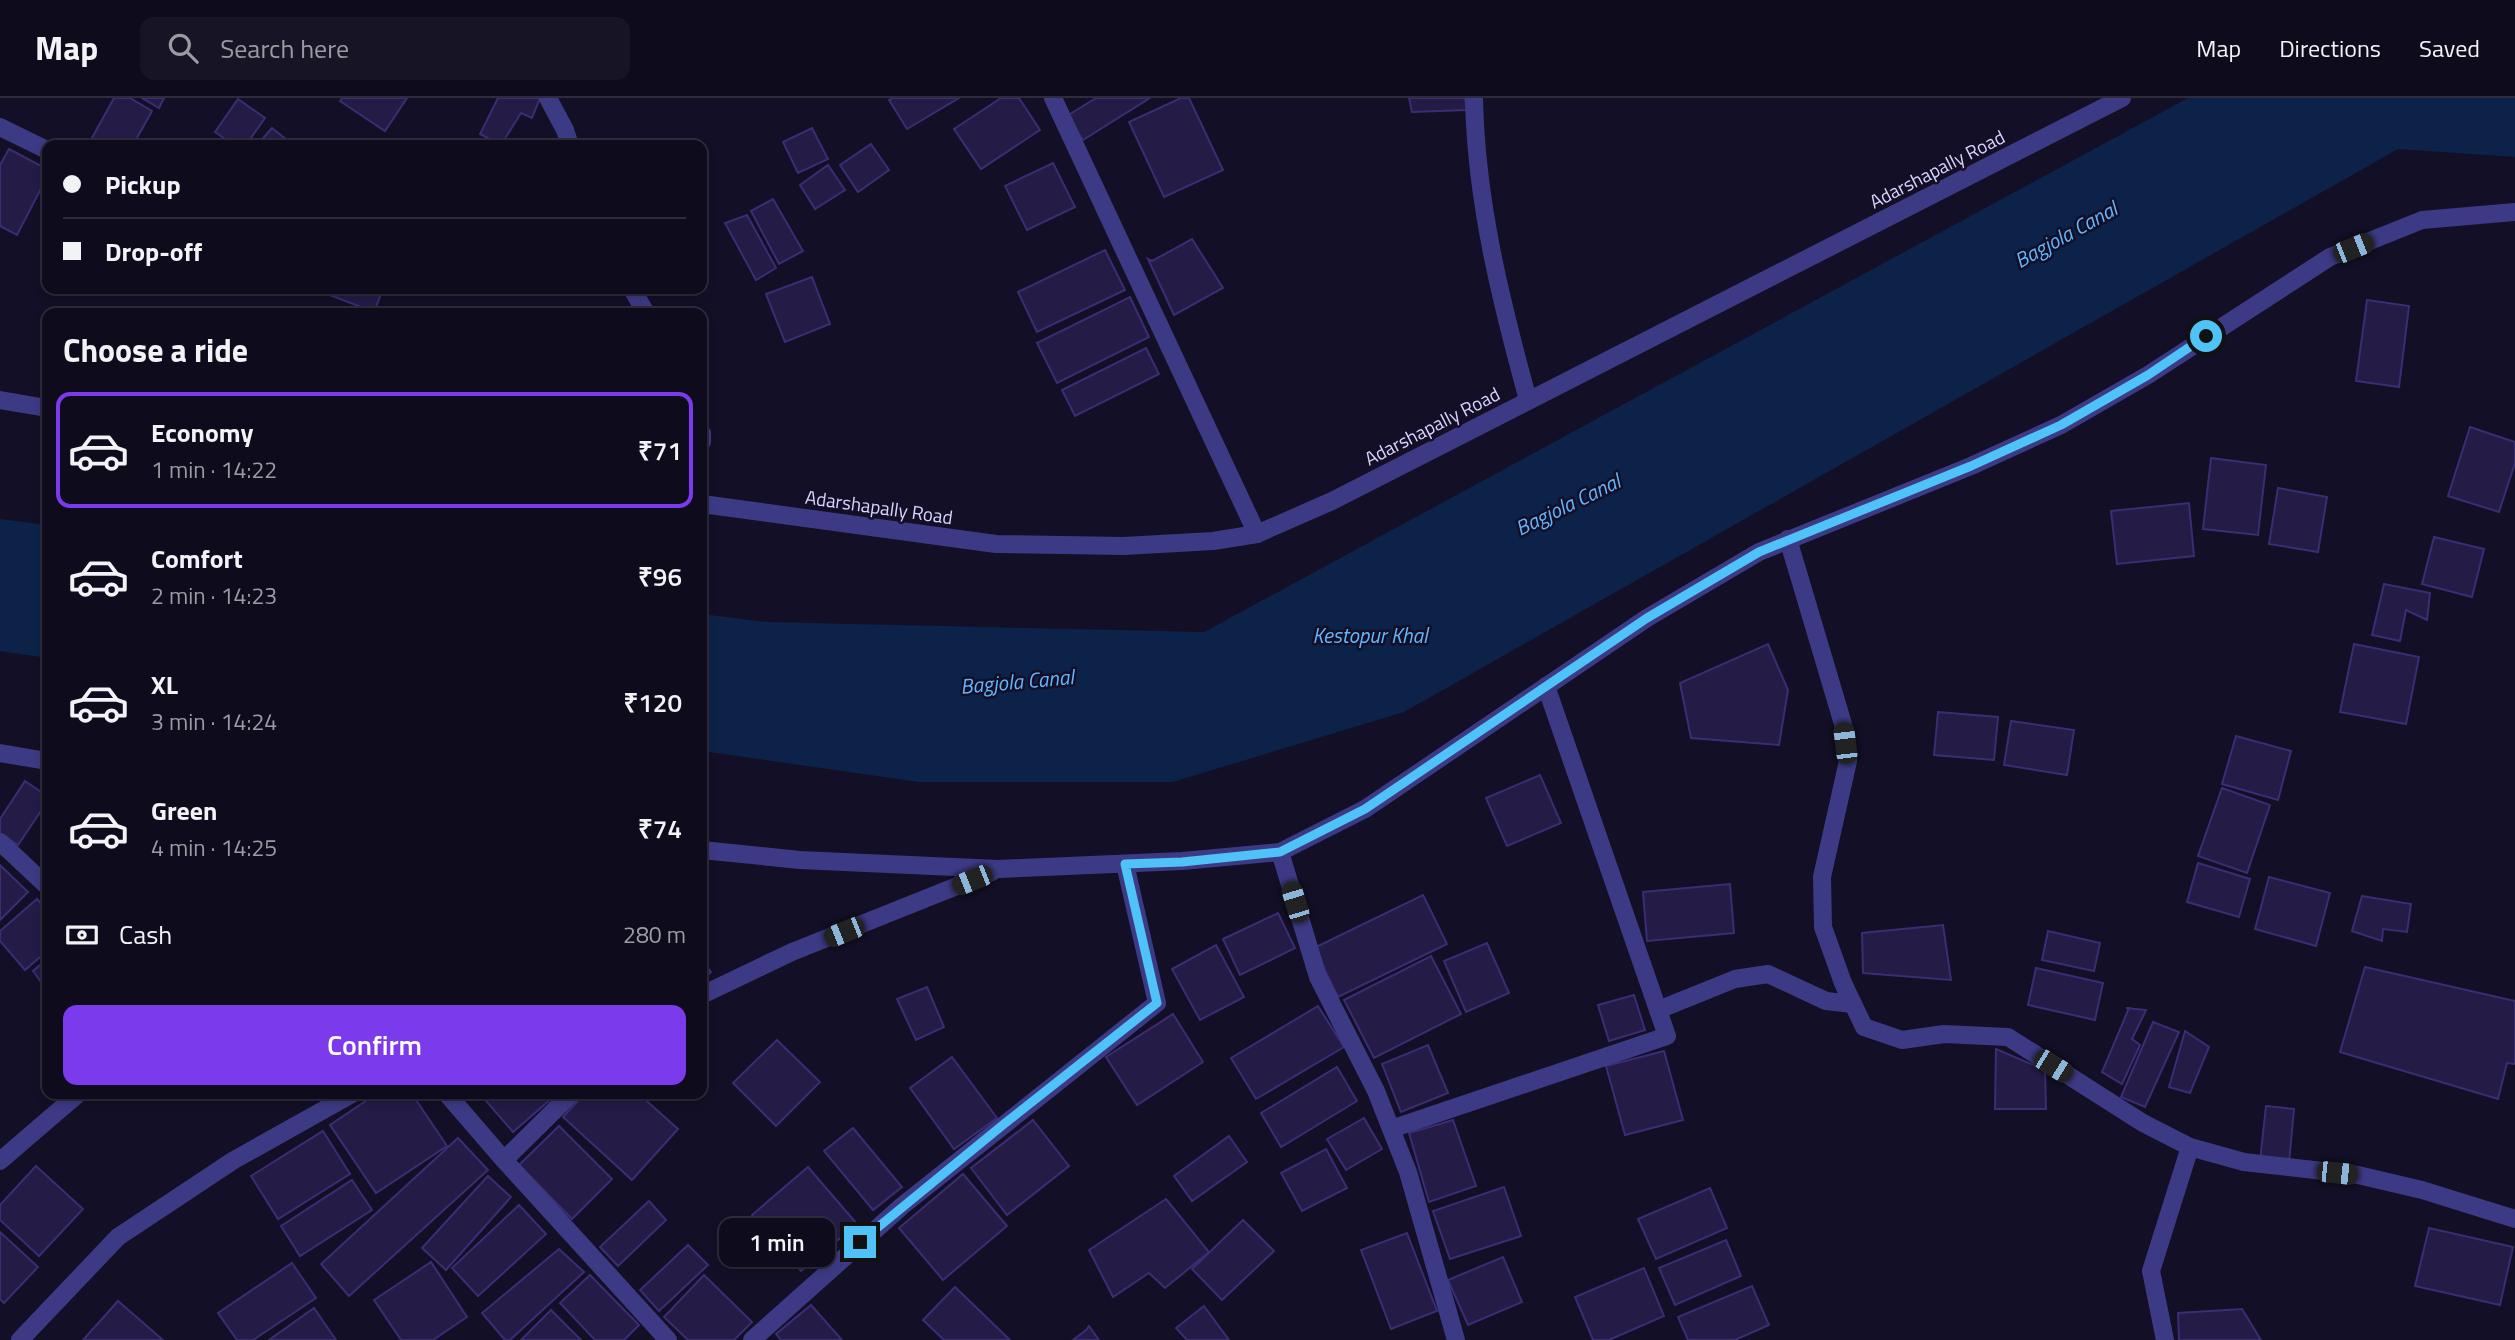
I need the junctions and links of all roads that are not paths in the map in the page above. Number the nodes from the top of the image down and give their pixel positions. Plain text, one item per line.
1 (548, 98) edge
2 (1054, 98) edge
3 (1474, 98) edge
4 (2122, 98) edge
5 (0, 127) edge
6 (568, 140) edge
7 (42, 148) edge
8 (2515, 212) edge
9 (0, 400) edge
10 (1528, 400) junction
11 (42, 407) edge
12 (707, 505) edge
13 (1257, 534) junction
14 (1788, 539) junction
15 (1546, 686) junction
16 (0, 753) edge
17 (42, 760) edge
18 (0, 842) edge
19 (707, 850) edge
20 (1280, 852) junction
21 (1125, 864) junction
22 (998, 869) junction
23 (42, 881) edge
24 (707, 993) edge
25 (1853, 1004) junction
26 (1658, 1010) junction
27 (72, 1099) edge
28 (343, 1099) edge
29 (451, 1099) edge
30 (566, 1099) edge
31 (1391, 1129) junction
32 (2190, 1147) junction
33 (504, 1160) junction
34 (0, 1161) edge
35 (2515, 1219) edge
36 (26, 1338) edge
37 (668, 1340) edge
38 (752, 1340) edge
39 (1456, 1340) edge
40 (2165, 1340) edge

1 - 6 street
2 - 13 street
3 - 10 street
4 - 10 street, Adarshapally Road
5 - 7 street
8 - 14 street
9 - 11 street
10 - 13 street, Adarshapally Road
12 - 13 street, Adarshapally Road
14 - 15 street
14 - 25 street
15 - 20 street
15 - 26 street
16 - 17 street
18 - 23 street
19 - 22 street
20 - 21 street
20 - 31 street
21 - 22 street
21 - 38 street
22 - 24 street
25 - 26 street
25 - 32 street
26 - 31 street
27 - 34 street
28 - 36 street
29 - 33 street
30 - 33 street
31 - 39 street
32 - 35 street
32 - 40 street
33 - 37 street

